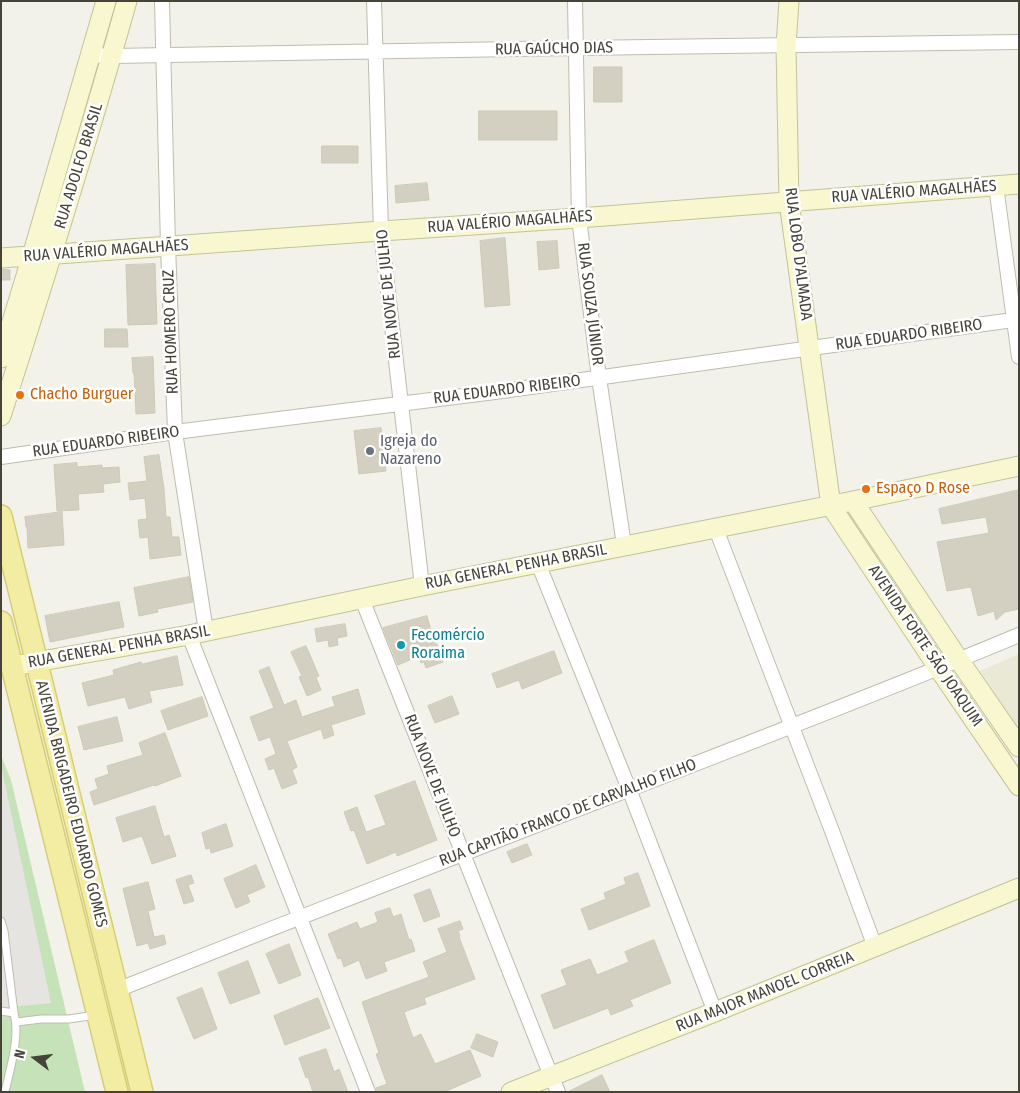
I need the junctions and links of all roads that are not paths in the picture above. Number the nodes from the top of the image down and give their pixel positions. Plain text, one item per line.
1 (106, 1) edge
2 (127, 1) edge
3 (162, 1) edge
4 (374, 1) edge
5 (575, 1) edge
6 (789, 1) edge
7 (1019, 42) edge
8 (786, 46) junction
9 (576, 49) junction
10 (375, 50) junction
11 (90, 55) junction
12 (163, 55) junction
13 (112, 56) junction
14 (1019, 184) edge
15 (996, 186) junction
16 (789, 202) junction
17 (579, 218) junction
18 (381, 231) junction
19 (168, 246) junction
20 (32, 256) junction
21 (52, 256) junction
22 (1, 258) edge
23 (1013, 320) junction
24 (810, 349) junction
25 (1019, 357) edge
26 (1, 358) edge
27 (599, 378) junction
28 (401, 403) junction
29 (1, 416) edge
30 (175, 432) junction
31 (1, 457) edge
32 (1019, 466) edge
33 (853, 501) junction
34 (832, 506) junction
35 (1, 516) edge
36 (716, 529) junction
37 (624, 545) junction
38 (538, 563) junction
39 (422, 586) junction
40 (362, 599) junction
41 (2, 627) edge
42 (198, 633) junction
43 (1019, 636) edge
44 (959, 660) junction
45 (36, 661) junction
46 (12, 666) junction
47 (939, 669) junction
48 (792, 726) junction
49 (1019, 747) edge
50 (1019, 786) edge
51 (629, 789) junction
52 (463, 854) junction
53 (1019, 888) edge
54 (300, 918) junction
55 (1, 921) edge
56 (875, 947) junction
57 (117, 990) junction
58 (1, 1011) edge
59 (716, 1012) junction
60 (14, 1013) junction
61 (98, 1015) junction
62 (16, 1022) junction
63 (554, 1084) edge
64 (4, 1092) edge
65 (117, 1092) edge
66 (142, 1092) edge
67 (368, 1092) edge
68 (510, 1092) edge

1 - 11 street, RUA ADOLFO BRASIL
2 - 13 street, RUA ADOLFO BRASIL
3 - 12 street, RUA HOMERO CRUZ
4 - 10 street, RUA NOVE DE JULHO
5 - 9 street, RUA SOUZA JÚNIOR
6 - 8 street, RUA LOBO D'ALMADA
7 - 8 street, RUA GAÚCHO DIAS
8 - 9 street, RUA GAÚCHO DIAS
8 - 16 street, RUA LOBO D'ALMADA
9 - 10 street, RUA GAÚCHO DIAS
9 - 17 street, RUA SOUZA JÚNIOR
10 - 12 street, RUA GAÚCHO DIAS
10 - 18 street, RUA NOVE DE JULHO
11 - 13 street, RUA GAÚCHO DIAS
11 - 20 street, RUA ADOLFO BRASIL
12 - 13 street, RUA GAÚCHO DIAS
12 - 19 street, RUA HOMERO CRUZ
13 - 21 street, RUA ADOLFO BRASIL
14 - 15 street, RUA VALÉRIO MAGALHÃES
15 - 16 street, RUA VALÉRIO MAGALHÃES
15 - 23 street
16 - 17 street, RUA VALÉRIO MAGALHÃES
16 - 24 street, RUA LOBO D'ALMADA
17 - 18 street, RUA VALÉRIO MAGALHÃES
17 - 27 street, RUA SOUZA JÚNIOR
18 - 19 street, RUA VALÉRIO MAGALHÃES
18 - 28 street, RUA NOVE DE JULHO
19 - 21 street, RUA VALÉRIO MAGALHÃES
19 - 30 street, RUA HOMERO CRUZ
20 - 21 street, RUA VALÉRIO MAGALHÃES
20 - 22 street, RUA VALÉRIO MAGALHÃES
20 - 26 street, RUA ADOLFO BRASIL
21 - 29 street, RUA ADOLFO BRASIL
23 - 24 street, RUA EDUARDO RIBEIRO
23 - 25 street
24 - 27 street, RUA EDUARDO RIBEIRO
24 - 34 street, RUA LOBO D'ALMADA
27 - 28 street, RUA EDUARDO RIBEIRO
27 - 37 street, RUA SOUZA JÚNIOR
28 - 30 street, RUA EDUARDO RIBEIRO
28 - 39 street, RUA NOVE DE JULHO
30 - 31 street, RUA EDUARDO RIBEIRO
30 - 42 street, RUA HOMERO CRUZ
32 - 33 street, RUA GENERAL PENHA BRASIL
33 - 34 street, RUA GENERAL PENHA BRASIL
33 - 44 street, AVENIDA FORTE SÃO JOAQUIM
34 - 36 street, RUA GENERAL PENHA BRASIL
34 - 47 street, AVENIDA FORTE SÃO JOAQUIM
35 - 45 main road, AVENIDA BRIGADEIRO EDUARDO GOMES
36 - 37 street, RUA GENERAL PENHA BRASIL
36 - 48 street
37 - 38 street, RUA GENERAL PENHA BRASIL
38 - 39 street, RUA GENERAL PENHA BRASIL
38 - 51 street
39 - 40 street, RUA GENERAL PENHA BRASIL
40 - 42 street, RUA GENERAL PENHA BRASIL
40 - 52 street, RUA NOVE DE JULHO
41 - 46 main road, AVENIDA BRIGADEIRO EDUARDO GOMES
42 - 45 street, RUA GENERAL PENHA BRASIL
42 - 54 street, RUA HOMERO CRUZ
43 - 44 street, RUA CAPITÃO FRANCO DE CARVALHO FILHO
44 - 47 street, RUA CAPITÃO FRANCO DE CARVALHO FILHO
44 - 49 street, AVENIDA FORTE SÃO JOAQUIM
45 - 46 street, RUA GENERAL PENHA BRASIL
45 - 57 main road, AVENIDA BRIGADEIRO EDUARDO GOMES
46 - 61 main road, AVENIDA BRIGADEIRO EDUARDO GOMES
47 - 48 street, RUA CAPITÃO FRANCO DE CARVALHO FILHO
47 - 50 street, AVENIDA FORTE SÃO JOAQUIM
48 - 51 street, RUA CAPITÃO FRANCO DE CARVALHO FILHO
48 - 56 street
51 - 52 street, RUA CAPITÃO FRANCO DE CARVALHO FILHO
51 - 59 street
52 - 54 street, RUA CAPITÃO FRANCO DE CARVALHO FILHO
52 - 63 street, RUA NOVE DE JULHO
53 - 56 street, RUA MAJOR MANOEL CORREIA
54 - 57 street, RUA CAPITÃO FRANCO DE CARVALHO FILHO
54 - 67 street, RUA HOMERO CRUZ
55 - 60 lane
56 - 59 street, RUA MAJOR MANOEL CORREIA
57 - 66 main road, AVENIDA BRIGADEIRO EDUARDO GOMES
58 - 60 lane
59 - 63 street, RUA MAJOR MANOEL CORREIA
60 - 62 lane
61 - 62 lane
61 - 65 main road, AVENIDA BRIGADEIRO EDUARDO GOMES
62 - 64 lane
63 - 68 street, RUA MAJOR MANOEL CORREIA

